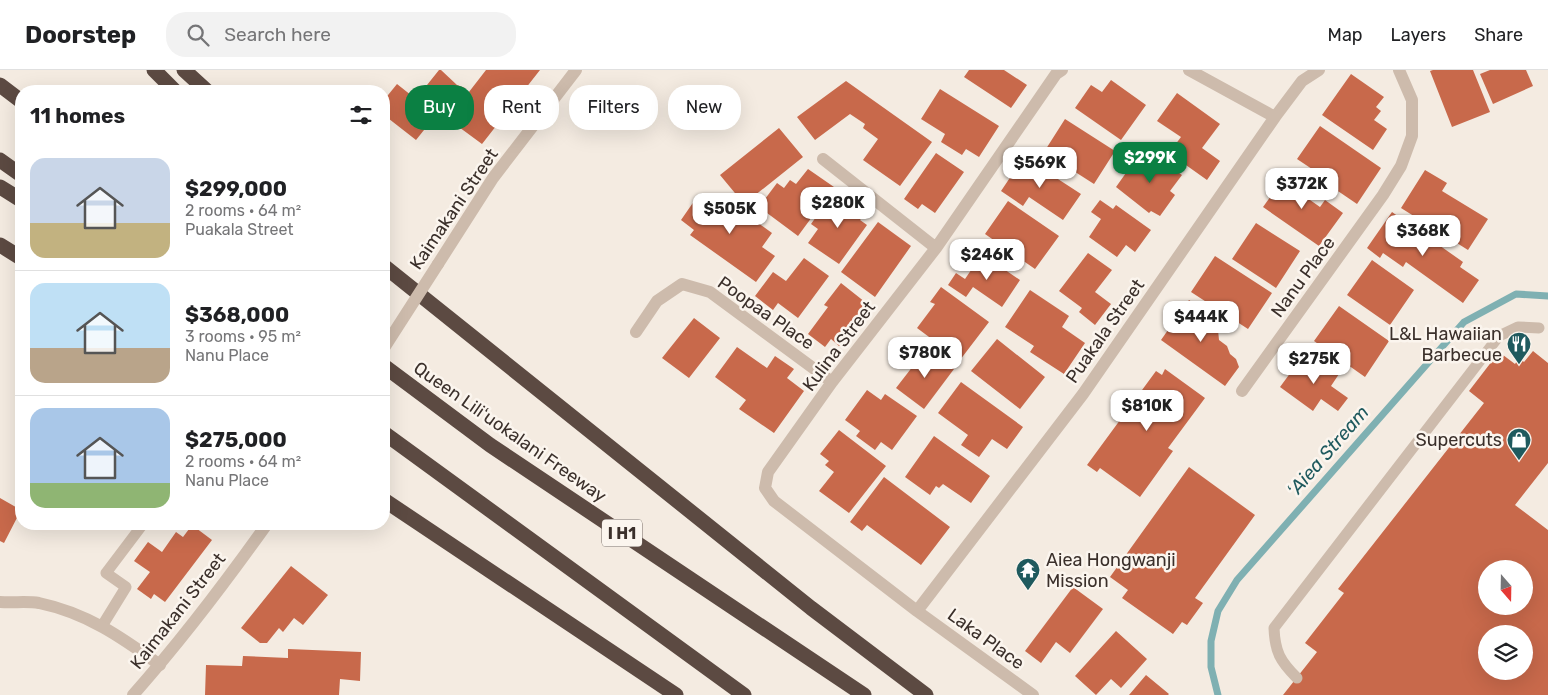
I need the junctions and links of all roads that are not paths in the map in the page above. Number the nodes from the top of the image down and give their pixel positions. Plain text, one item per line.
1 (154, 70) edge
2 (184, 70) edge
3 (576, 70) edge
4 (1062, 70) edge
5 (1189, 70) edge
6 (1319, 70) edge
7 (1399, 70) edge
8 (0, 85) edge
9 (169, 85) edge
10 (200, 85) edge
11 (15, 96) edge
12 (1275, 117) junction
13 (823, 159) dead end
14 (0, 160) edge
15 (15, 171) edge
16 (0, 188) edge
17 (15, 197) edge
18 (0, 245) edge
19 (936, 248) junction
20 (15, 254) edge
21 (390, 263) edge
22 (390, 271) edge
23 (435, 307) junction
24 (1539, 328) dead end
25 (636, 332) dead end
26 (390, 339) edge
27 (390, 370) edge
28 (832, 382) junction
29 (1242, 391) dead end
30 (390, 437) edge
31 (390, 504) edge
32 (138, 530) edge
33 (263, 530) edge
34 (0, 602) edge
35 (917, 611) junction
36 (102, 626) junction
37 (160, 665) junction
38 (1296, 678) dead end
39 (133, 695) edge
40 (676, 695) edge
41 (744, 695) edge
42 (864, 695) edge
43 (926, 695) edge
44 (1033, 695) edge

1 - 9 highway
2 - 10 highway
3 - 26 street, Kaimakani Street, bridge
4 - 19 street, Kulina Street
5 - 12 street
6 - 12 street, Puakala Street
7 - 29 street, Nanu Place
8 - 11 highway
12 - 35 street, Puakala Street
13 - 19 street
14 - 15 highway
16 - 17 highway
18 - 20 highway
19 - 28 street, Kulina Street
21 - 23 highway
22 - 23 highway
23 - 43 highway
24 - 38 lane
25 - 28 street, Poopaa Place
27 - 42 highway, Queen Liliʻuokalani Freeway / I H1
28 - 35 street, Kulina Street
30 - 41 highway
31 - 40 highway
32 - 36 lane
33 - 37 street, Kaimakani Street
34 - 36 street
35 - 44 street, Laka Place
36 - 37 street
37 - 39 street, Kaimakani Street

